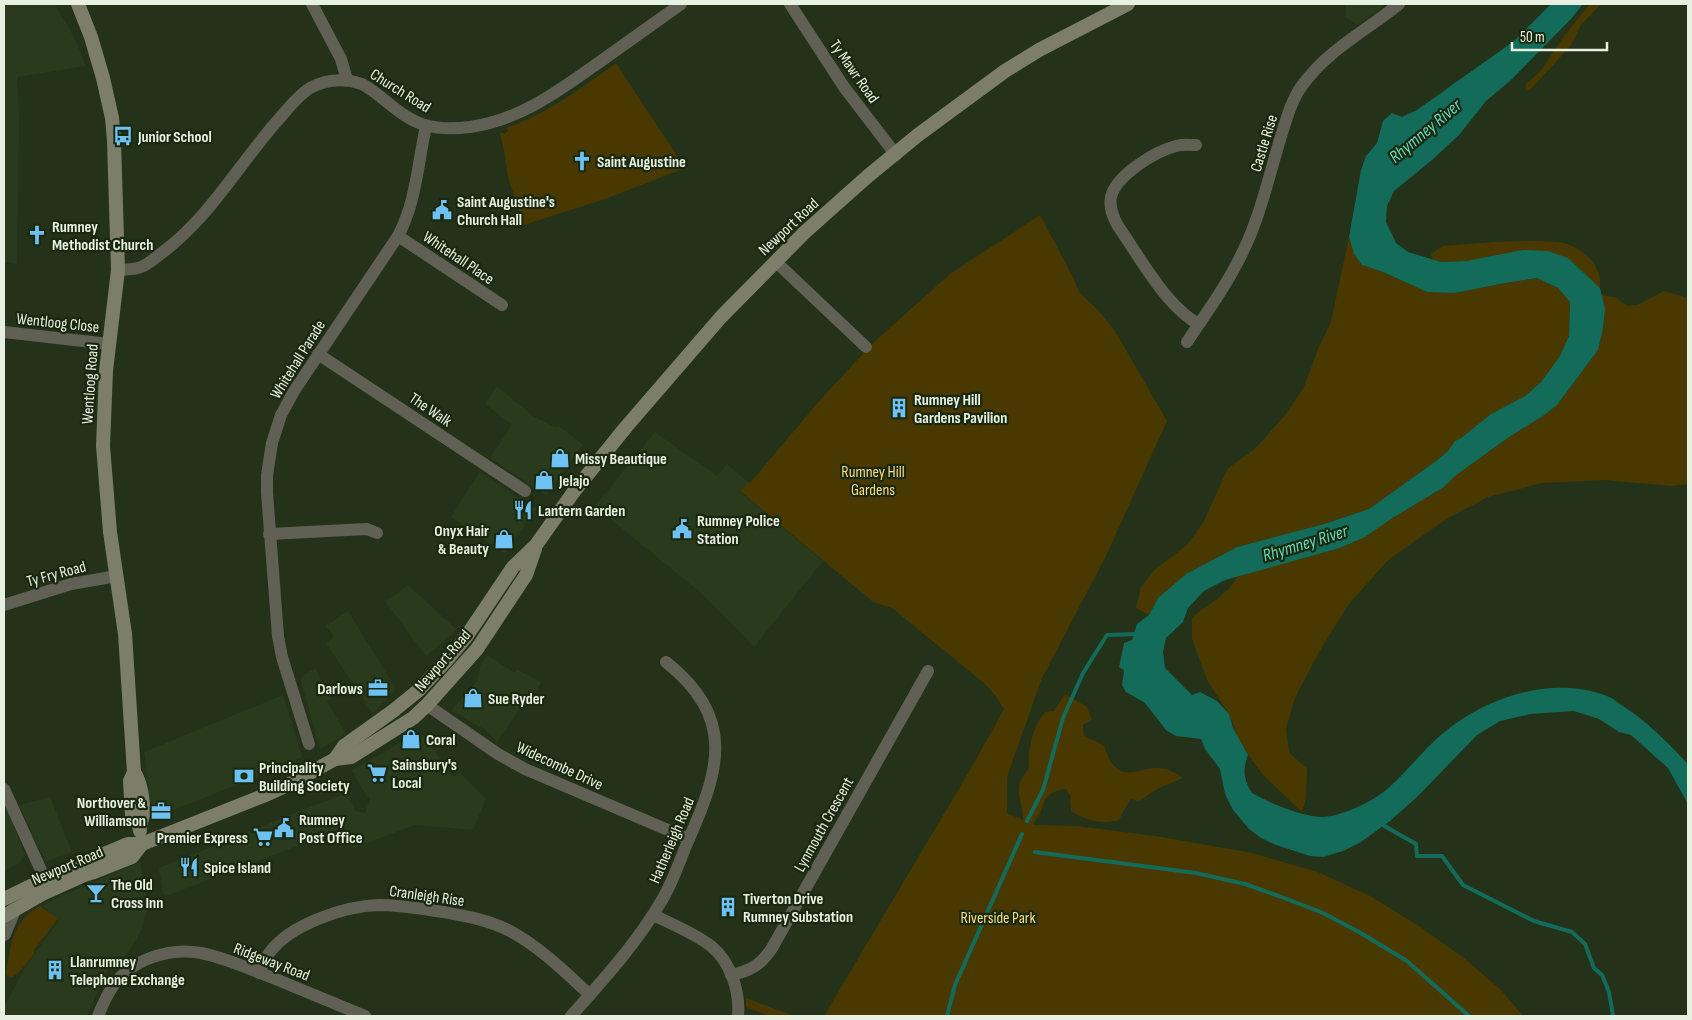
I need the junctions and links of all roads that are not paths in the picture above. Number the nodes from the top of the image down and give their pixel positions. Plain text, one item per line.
1 (78, 4) edge
2 (312, 4) edge
3 (681, 4) edge
4 (790, 4) edge
5 (1128, 4) edge
6 (1399, 4) edge
7 (347, 80) junction
8 (426, 126) junction
9 (1196, 145) dead end
10 (896, 154) junction
11 (398, 236) junction
12 (775, 261) junction
13 (118, 270) junction
14 (502, 305) dead end
15 (1199, 324) junction
16 (4, 332) edge
17 (1186, 342) dead end
18 (109, 344) junction
19 (866, 347) dead end
20 (318, 354) junction
21 (525, 491) dead end
22 (377, 533) dead end
23 (269, 534) junction
24 (536, 546) junction
25 (116, 576) junction
26 (4, 605) edge
27 (666, 662) dead end
28 (928, 671) dead end
29 (427, 705) junction
30 (309, 744) dead end
31 (336, 759) junction
32 (4, 789) edge
33 (689, 839) junction
34 (142, 844) junction
35 (45, 879) junction
36 (4, 899) edge
37 (9, 913) edge
38 (653, 914) junction
39 (4, 934) edge
40 (259, 973) junction
41 (731, 976) junction
42 (590, 995) junction
43 (98, 1016) edge
44 (365, 1016) edge
45 (572, 1016) edge
46 (738, 1016) edge

1 - 13 main road, Wentloog Road
2 - 7 street
3 - 8 street, Church Road
4 - 10 street, Ty Mawr Road
5 - 10 main road, Newport Road
6 - 15 street, Castle Rise
7 - 8 street, Church Road
7 - 13 street, Church Road
8 - 11 street, Whitehall Parade
9 - 15 street
10 - 12 main road, Newport Road
11 - 14 street, Whitehall Place
11 - 20 street, Whitehall Parade
12 - 19 street
12 - 24 main road, Newport Road
13 - 18 main road, Wentloog Road
15 - 17 street, Castle Rise
16 - 18 street, Wentloog Close
18 - 25 main road, Wentloog Road
20 - 21 street, The Walk
20 - 23 street, Whitehall Parade
22 - 23 street
23 - 30 street, Whitehall Parade
24 - 29 main road, Newport Road
24 - 31 main road, Newport Road
25 - 26 street, Ty Fry Road
25 - 34 main road, Wentloog Road
27 - 33 street, Hatherleigh Road
28 - 41 street, Lynmouth Crescent
29 - 31 main road, Newport Road
29 - 33 street, Widecombe Drive
31 - 34 main road, Newport Road
32 - 35 street
33 - 38 street, Hatherleigh Road
34 - 35 main road, Newport Road
34 - 37 main road, Newport Road
35 - 36 main road, Newport Road
37 - 39 street
38 - 41 street
38 - 42 street, Hatherleigh Road
40 - 42 street, Cranleigh Rise
40 - 43 street, Ridgeway Road
40 - 44 street, Ridgeway Road
41 - 46 street
42 - 45 street, Hatherleigh Road

